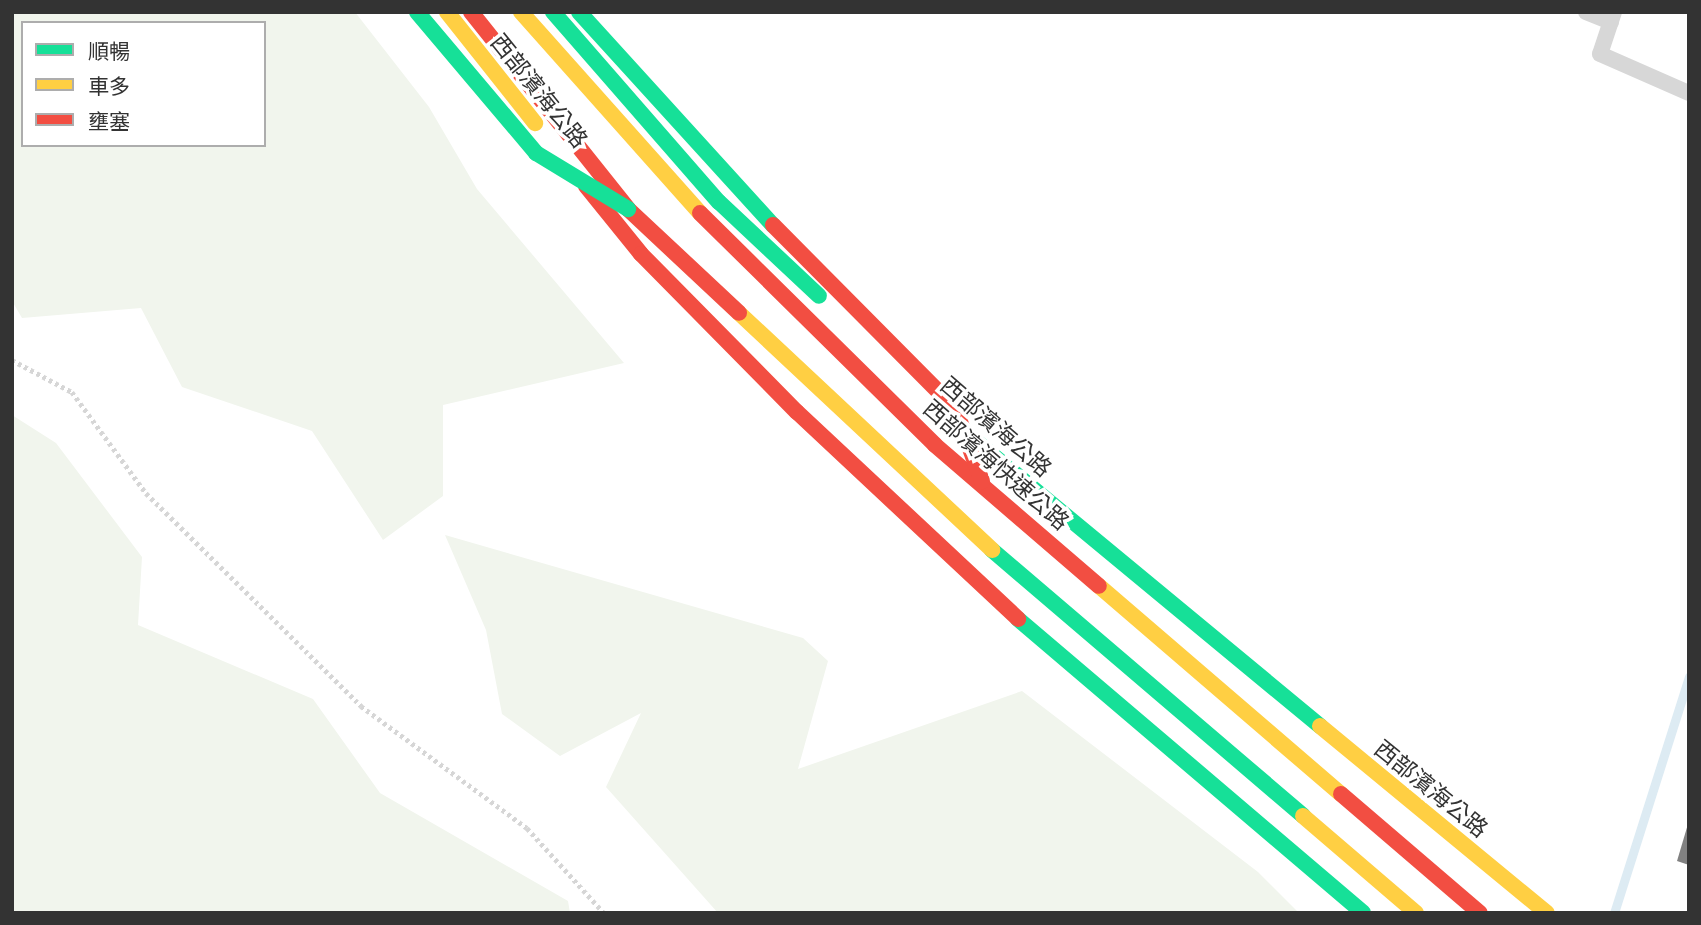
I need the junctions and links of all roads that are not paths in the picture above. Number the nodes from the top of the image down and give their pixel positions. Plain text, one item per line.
1 (417, 12) edge
2 (447, 12) edge
3 (471, 12) edge
4 (521, 12) edge
5 (553, 12) edge
6 (579, 12) edge
7 (1586, 12) edge
8 (1613, 17) edge
9 (1689, 93) edge
10 (628, 209) junction
11 (982, 481) junction
12 (1363, 913) edge
13 (1416, 913) edge
14 (1480, 913) edge
15 (1547, 913) edge

1 - 10 main road, bridge
2 - 12 main road, 西部濱海公路
3 - 10 main road
4 - 11 main road, 西部濱海快速公路
5 - 15 main road, 西部濱海公路
6 - 11 main road, bridge
7 - 8 lane
8 - 9 lane
10 - 13 main road
11 - 14 main road, 西部濱海快速公路

